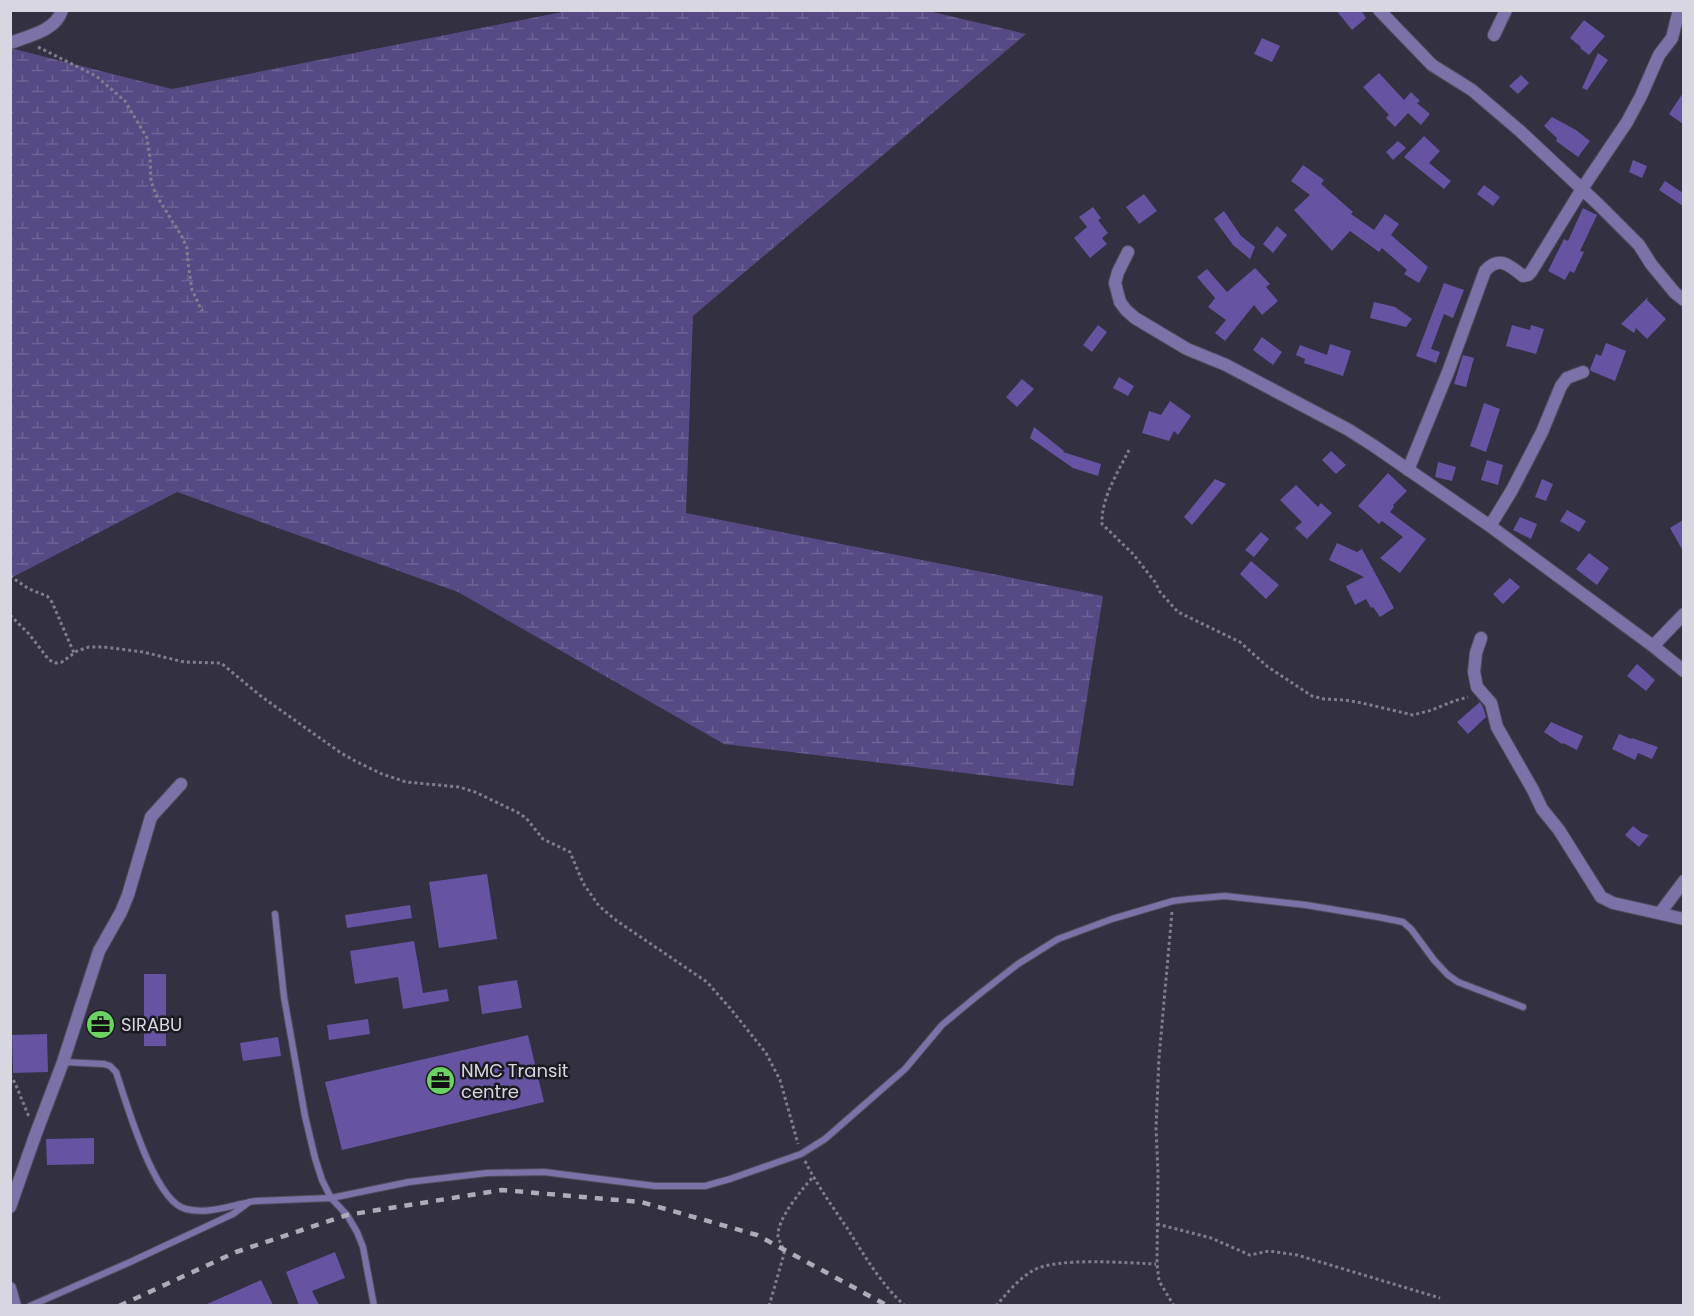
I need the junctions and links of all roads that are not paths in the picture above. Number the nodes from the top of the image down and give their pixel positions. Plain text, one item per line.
1 (62, 10) edge
2 (1379, 10) edge
3 (1506, 10) edge
4 (1679, 10) edge
5 (1494, 35) dead end
6 (15, 41) edge
7 (1582, 189) junction
8 (1128, 252) dead end
9 (1683, 300) edge
10 (1583, 372) dead end
11 (1408, 470) junction
12 (1490, 526) junction
13 (1683, 614) edge
14 (1481, 638) dead end
15 (1653, 646) junction
16 (1683, 671) edge
17 (181, 784) dead end
18 (1683, 881) edge
19 (1660, 913) junction
20 (275, 914) dead end
21 (1683, 919) edge
22 (1523, 1006) dead end
23 (63, 1062) junction
24 (332, 1198) junction
25 (249, 1202) junction
26 (10, 1207) edge
27 (10, 1288) edge
28 (15, 1305) edge
29 (30, 1305) edge
30 (374, 1305) edge

1 - 6 street
2 - 7 street
3 - 5 street
4 - 7 street
7 - 9 street
7 - 11 street
8 - 11 street
10 - 12 street
11 - 12 street
12 - 15 street
13 - 15 street
14 - 19 street
15 - 16 street
17 - 23 street
18 - 19 street
19 - 21 street
20 - 24 lane
22 - 24 lane
23 - 25 lane
23 - 26 street
24 - 25 lane
24 - 30 lane
25 - 29 lane
27 - 28 street

